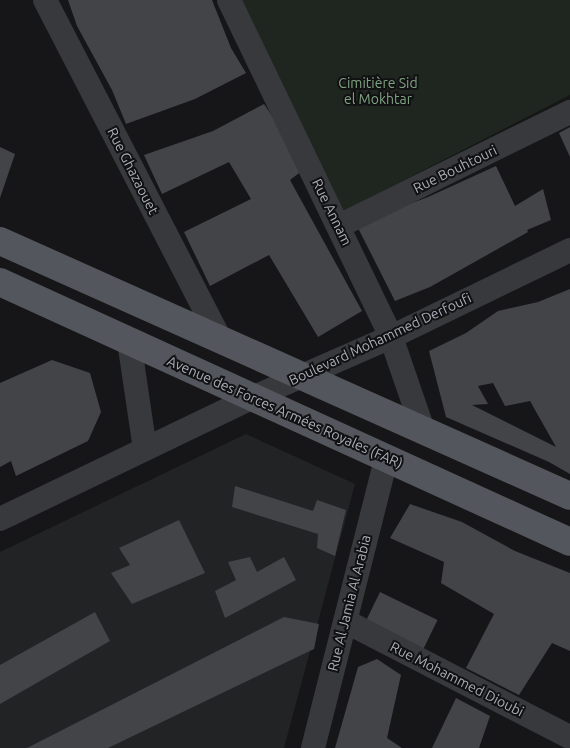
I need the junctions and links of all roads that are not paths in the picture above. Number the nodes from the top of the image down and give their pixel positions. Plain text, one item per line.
1 (45, 0) edge
2 (229, 0) edge
3 (570, 112) edge
4 (339, 226) junction
5 (0, 241) edge
6 (570, 250) edge
7 (0, 282) edge
8 (391, 337) junction
9 (129, 341) junction
10 (221, 341) junction
11 (300, 376) junction
12 (254, 397) junction
13 (423, 430) junction
14 (145, 449) junction
15 (386, 459) junction
16 (570, 496) edge
17 (0, 519) edge
18 (570, 541) edge
19 (345, 621) junction
20 (570, 738) edge
21 (313, 748) edge

1 - 10 street, Rue Ghazaouet
2 - 4 street, Rue Annam
3 - 4 street, Rue Bouhtouri
4 - 8 street, Rue Annam
5 - 10 main road
6 - 8 street, Boulevard Mohammed Derfoufi
7 - 9 main road, Avenue des Forces Armées Royales (FAR)
8 - 11 street, Boulevard Mohammed Derfoufi
8 - 13 street, Rue Annam
9 - 12 main road, Avenue des Forces Armées Royales (FAR)
9 - 14 street
10 - 11 main road
11 - 12 street, Boulevard Mohammed Derfoufi
11 - 13 main road
12 - 14 street, Boulevard Mohammed Derfoufi
12 - 15 main road, Avenue des Forces Armées Royales (FAR)
13 - 16 main road
14 - 17 street, Boulevard Mohammed Derfoufi
15 - 18 main road, Avenue des Forces Armées Royales (FAR)
15 - 19 street, Rue Al Jamia Al Arabia
19 - 20 street, Rue Mohammed Dioubi
19 - 21 street, Rue Al Jamia Al Arabia

